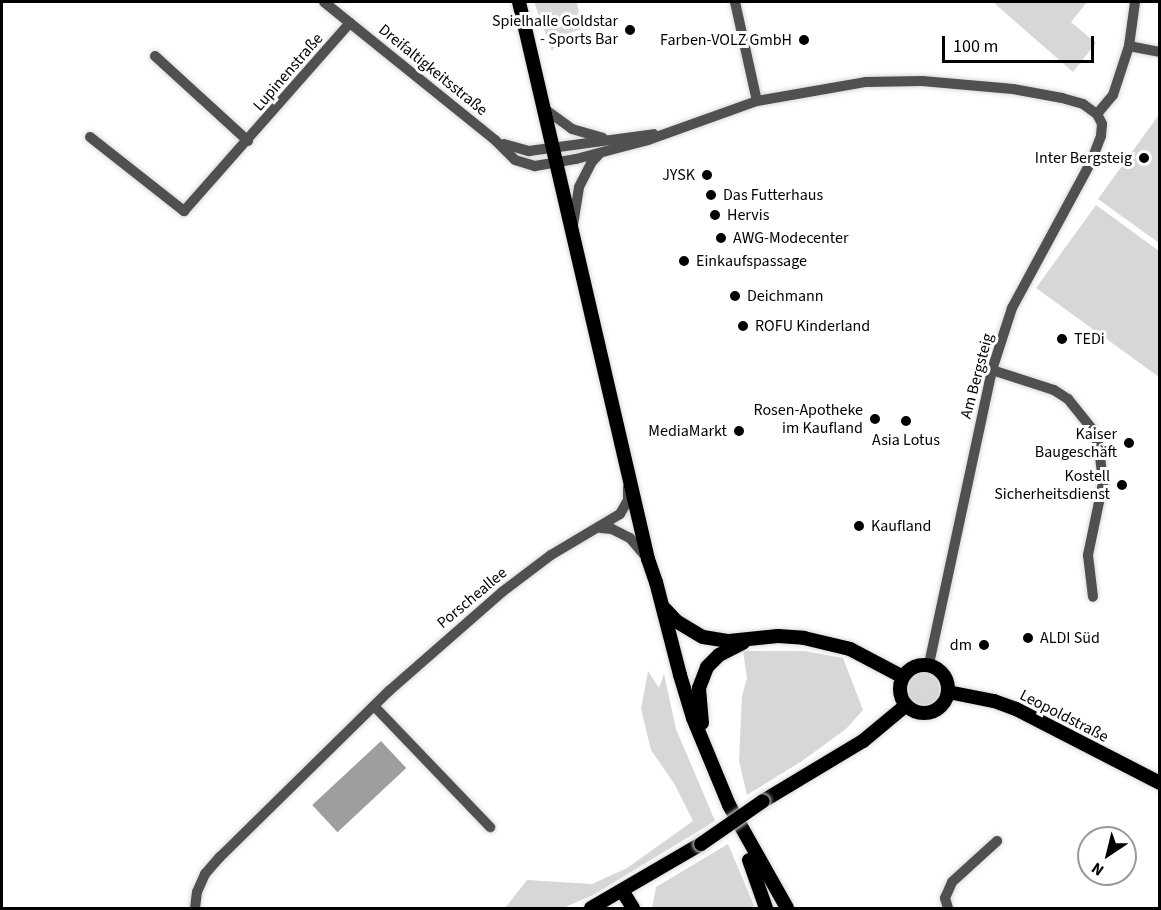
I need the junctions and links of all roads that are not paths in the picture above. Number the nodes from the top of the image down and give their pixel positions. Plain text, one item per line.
1 (324, 2) edge
2 (519, 2) edge
3 (735, 2) edge
4 (1135, 2) edge
5 (350, 23) junction
6 (1129, 46) junction
7 (1160, 52) edge
8 (154, 56) dead end
9 (757, 100) junction
10 (546, 110) junction
11 (1097, 114) junction
12 (661, 134) junction
13 (90, 137) dead end
14 (495, 140) junction
15 (609, 140) junction
16 (248, 141) junction
17 (555, 148) junction
18 (600, 153) junction
19 (558, 163) junction
20 (573, 228) junction
21 (992, 370) junction
22 (628, 471) junction
23 (601, 528) junction
24 (648, 561) junction
25 (1093, 597) dead end
26 (663, 607) junction
27 (753, 638) junction
28 (929, 665) junction
29 (903, 676) junction
30 (948, 692) junction
31 (374, 706) junction
32 (906, 706) junction
33 (709, 759) junction
34 (1160, 783) edge
35 (490, 827) dead end
36 (997, 842) dead end
37 (745, 851) junction
38 (622, 892) junction
39 (195, 909) edge
40 (591, 909) edge
41 (633, 909) edge
42 (766, 909) edge
43 (780, 909) edge
44 (787, 909) edge
45 (948, 909) edge

1 - 5 street, Dreifaltigkeitsstraße
2 - 10 main road
3 - 9 street
4 - 6 street
5 - 14 street, Dreifaltigkeitsstraße
5 - 16 street, Lupinenstraße
6 - 7 street
6 - 11 street
8 - 16 street
9 - 11 street
9 - 12 street
10 - 15 street
10 - 17 main road
11 - 21 street, Am Bergsteig
12 - 15 street, Dreifaltigkeitsstraße
12 - 18 street, Dreifaltigkeitsstraße
13 - 16 street, Lupinenstraße
14 - 17 street, Dreifaltigkeitsstraße
14 - 19 street, Dreifaltigkeitsstraße
15 - 17 street, Dreifaltigkeitsstraße
17 - 19 main road
18 - 19 street, Dreifaltigkeitsstraße
18 - 20 street
19 - 20 main road
20 - 22 main road
21 - 25 street
21 - 28 street, Am Bergsteig
22 - 23 street, Porscheallee
22 - 24 main road
23 - 24 street
23 - 31 street, Porscheallee
24 - 26 main road
24 - 37 main road
26 - 27 main road
26 - 33 main road
27 - 29 main road
27 - 33 main road
28 - 29 main road
28 - 30 main road
29 - 32 main road
30 - 32 main road
30 - 34 main road, Leopoldstraße
31 - 35 street
31 - 39 street, Porscheallee
32 - 38 main road, bridge
33 - 44 main road
36 - 45 street
37 - 42 main road
37 - 43 main road
38 - 40 main road
38 - 41 main road

